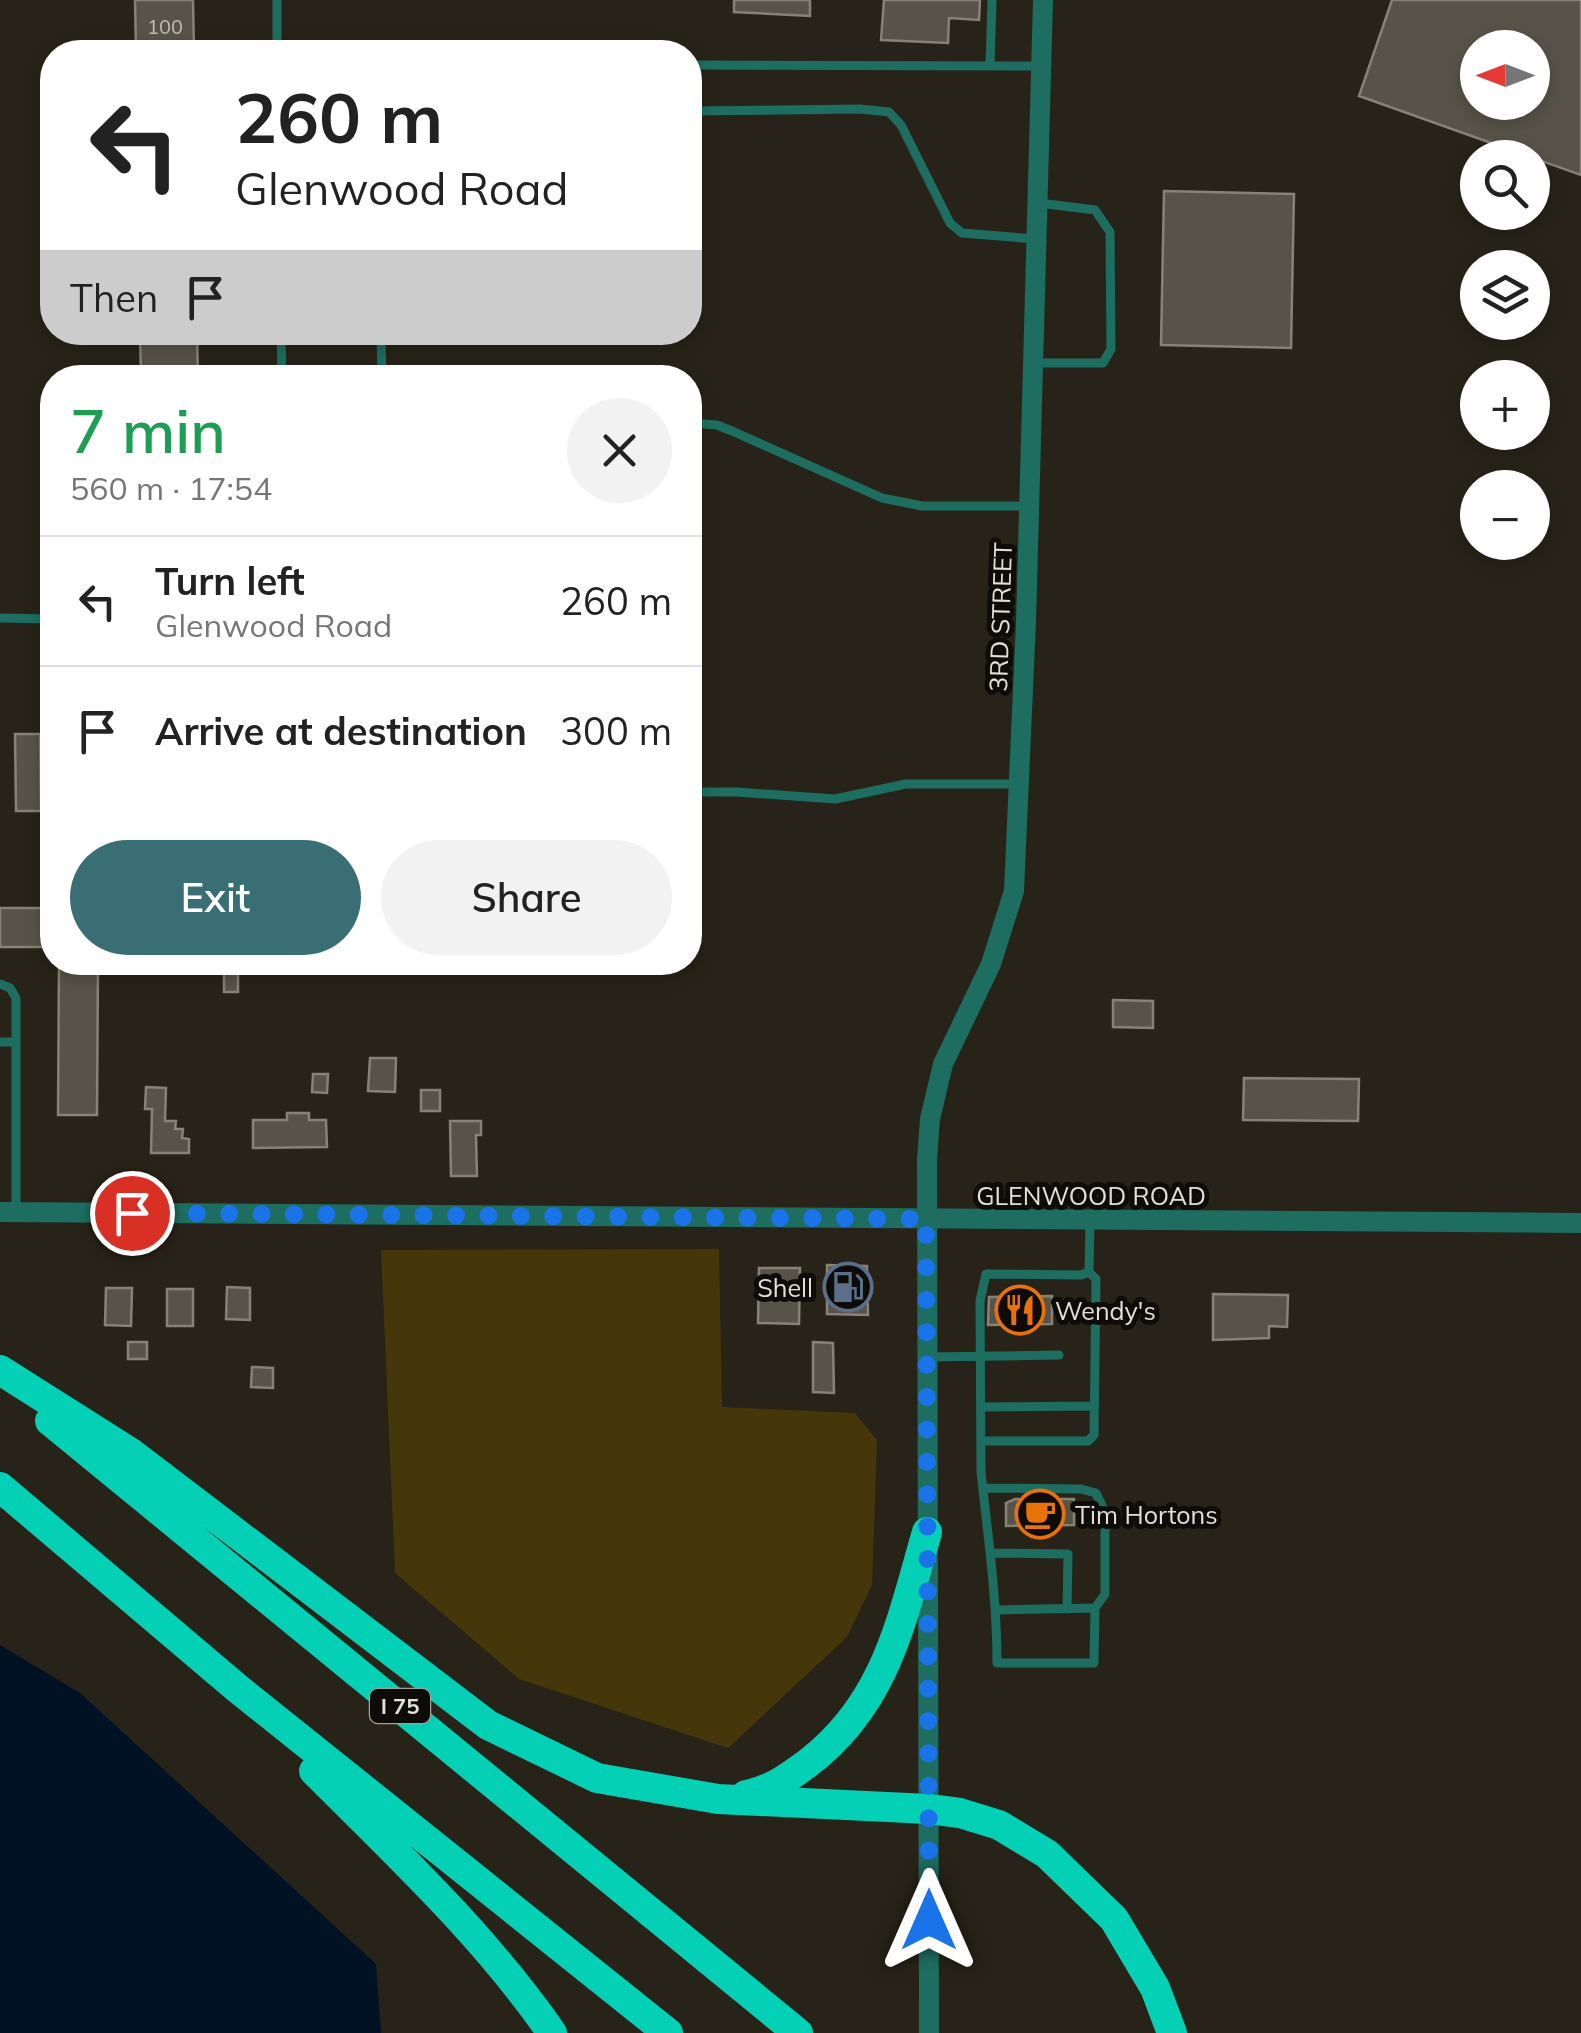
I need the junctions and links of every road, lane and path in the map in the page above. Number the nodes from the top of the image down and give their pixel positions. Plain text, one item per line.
1 (277, 0) edge
2 (992, 0) edge
3 (1043, 0) edge
4 (278, 40) edge
5 (702, 66) edge
6 (990, 66) junction
7 (1041, 66) junction
8 (702, 111) edge
9 (1036, 203) junction
10 (1035, 240) junction
11 (1032, 364) junction
12 (702, 424) edge
13 (1028, 506) junction
14 (0, 618) edge
15 (40, 620) edge
16 (1020, 784) junction
17 (702, 792) edge
18 (0, 984) edge
19 (0, 1042) edge
20 (16, 1042) junction
21 (8, 1212) edge
22 (926, 1219) junction
23 (1090, 1220) junction
24 (1581, 1223) edge
25 (1089, 1272) junction
26 (980, 1356) junction
27 (1059, 1356) dead end
28 (926, 1358) junction
29 (0, 1370) edge
30 (0, 1380) edge
31 (1094, 1406) junction
32 (980, 1407) junction
33 (981, 1441) junction
34 (0, 1487) edge
35 (983, 1488) junction
36 (927, 1532) junction
37 (992, 1553) junction
38 (1095, 1608) junction
39 (1067, 1609) junction
40 (997, 1610) junction
41 (237, 1688) junction
42 (718, 1799) junction
43 (930, 1809) junction
44 (929, 2032) edge
45 (552, 2033) edge
46 (668, 2033) edge
47 (798, 2033) edge
48 (1172, 2033) edge

1 - 4 lane
2 - 6 lane
3 - 7 street, 3RD STREET
5 - 6 lane
6 - 7 lane
7 - 9 street, 3RD STREET
8 - 10 lane
9 - 10 street, 3RD STREET
9 - 11 lane
10 - 11 street, 3RD STREET
11 - 13 street, 3RD STREET
12 - 13 lane
13 - 16 street, 3RD STREET
14 - 15 lane
16 - 17 lane
16 - 22 street, 3RD STREET
18 - 20 lane
19 - 20 lane
20 - 21 lane
21 - 22 street, GLENWOOD ROAD
22 - 23 street, GLENWOOD ROAD
22 - 28 street, 3RD STREET
23 - 24 street, GLENWOOD ROAD
23 - 25 lane
25 - 26 lane
25 - 31 lane
26 - 27 lane
26 - 28 lane
26 - 32 lane
28 - 36 street, 3RD STREET
29 - 42 highway
30 - 47 highway, I 75
31 - 32 lane
31 - 33 lane
32 - 33 lane
33 - 35 lane
34 - 41 highway
35 - 37 lane
35 - 38 lane
36 - 42 highway
36 - 43 street, 3RD STREET
37 - 39 lane
37 - 40 lane
38 - 39 lane
38 - 40 lane
39 - 40 lane
41 - 45 highway
41 - 46 highway
42 - 43 highway
43 - 44 street, 3RD STREET
43 - 48 highway

